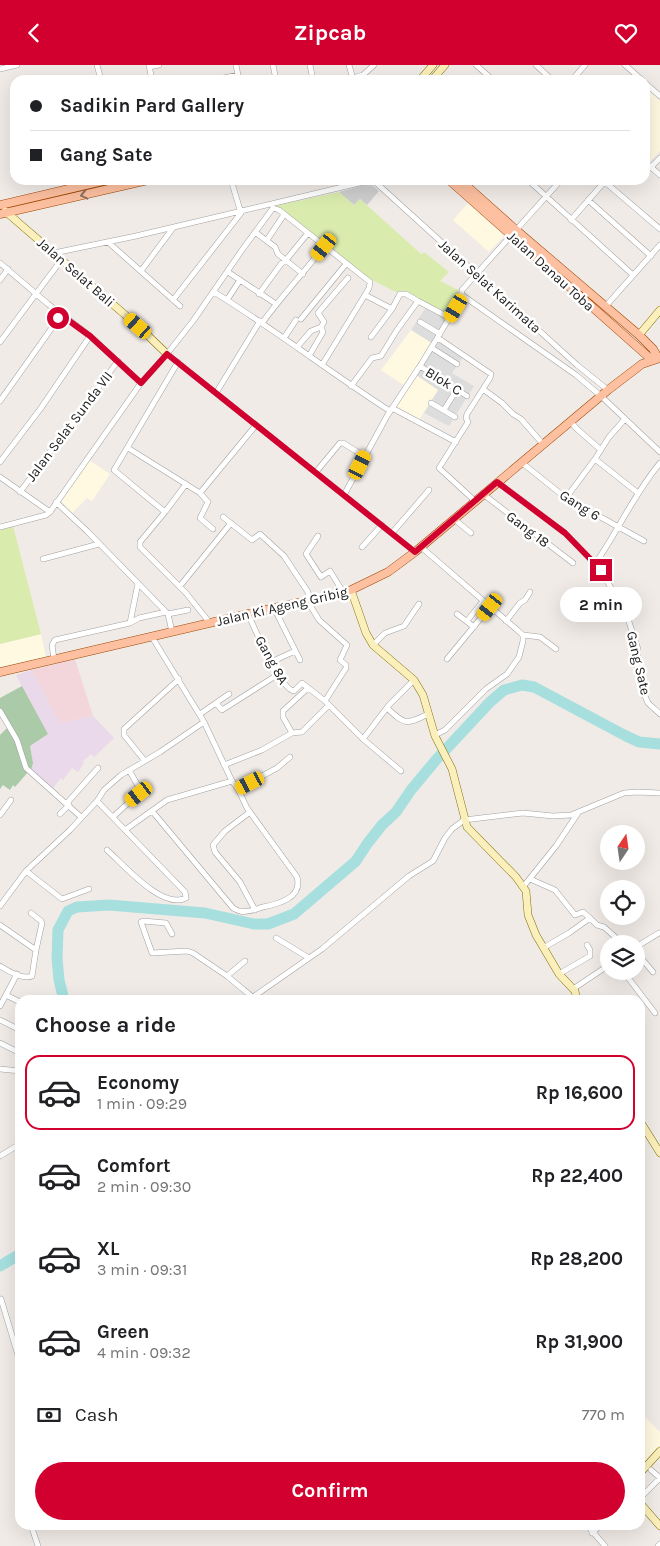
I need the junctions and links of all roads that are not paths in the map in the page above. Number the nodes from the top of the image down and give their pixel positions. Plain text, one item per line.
1 (17, 65) edge
2 (159, 65) edge
3 (374, 65) edge
4 (433, 65) edge
5 (445, 65) edge
6 (476, 65) edge
7 (537, 65) edge
8 (585, 65) edge
9 (627, 65) edge
10 (149, 66) edge
11 (0, 69) edge
12 (363, 75) edge
13 (424, 75) edge
14 (436, 75) edge
15 (487, 75) edge
16 (547, 75) edge
17 (576, 75) edge
18 (637, 75) edge
19 (650, 87) edge
20 (660, 96) edge
21 (660, 158) edge
22 (651, 167) joint
23 (660, 175) edge
24 (89, 185) edge
25 (123, 185) edge
26 (232, 185) edge
27 (345, 185) edge
28 (378, 185) edge
29 (456, 185) edge
30 (465, 185) edge
31 (533, 185) edge
32 (557, 185) edge
33 (602, 185) edge
34 (610, 185) edge
35 (546, 197) junction
36 (588, 200) junction
37 (2, 209) edge
38 (240, 213) junction
39 (283, 217) dead end
40 (571, 220) junction
41 (173, 228) junction
42 (660, 229) edge
43 (255, 232) junction
44 (308, 233) junction
45 (513, 233) junction
46 (267, 240) junction
47 (108, 242) junction
48 (660, 245) edge
49 (324, 247) junction
50 (54, 253) junction
51 (650, 256) junction
52 (62, 259) junction
53 (286, 260) junction
54 (0, 263) edge
55 (346, 264) junction
56 (8, 269) junction
57 (141, 271) junction
58 (228, 272) junction
59 (303, 274) junction
60 (476, 274) junction
61 (633, 275) junction
62 (348, 278) dead end
63 (0, 280) edge
64 (240, 280) junction
65 (214, 292) junction
66 (36, 293) junction
67 (259, 294) junction
68 (365, 295) junction
69 (462, 295) junction
70 (172, 300) junction
71 (227, 300) junction
72 (418, 301) junction
73 (276, 304) junction
74 (180, 306) dead end
75 (605, 307) junction
76 (392, 309) junction
77 (660, 309) edge
78 (61, 315) junction
79 (450, 318) junction
80 (261, 322) junction
81 (420, 322) dead end
82 (321, 327) junction
83 (638, 335) junction
84 (90, 336) junction
85 (439, 336) junction
86 (371, 337) dead end
87 (284, 338) junction
88 (0, 342) edge
89 (297, 347) junction
90 (432, 348) junction
91 (657, 349) edge
92 (167, 354) junction
93 (309, 356) junction
94 (654, 358) edge
95 (118, 361) junction
96 (178, 362) junction
97 (457, 364) dead end
98 (322, 365) junction
99 (578, 365) junction
100 (420, 366) junction
101 (571, 372) junction
102 (141, 383) junction
103 (351, 385) junction
104 (457, 389) junction
105 (483, 389) junction
106 (608, 390) junction
107 (216, 393) junction
108 (468, 396) dead end
109 (601, 396) junction
110 (0, 401) edge
111 (431, 403) dead end
112 (391, 409) junction
113 (444, 410) junction
114 (455, 417) dead end
115 (625, 419) junction
116 (570, 421) junction
117 (256, 425) junction
118 (456, 442) junction
119 (543, 444) junction
120 (128, 448) junction
121 (601, 450) junction
122 (660, 452) edge
123 (364, 456) junction
124 (595, 459) junction
125 (0, 462) edge
126 (521, 462) junction
127 (660, 463) edge
128 (316, 472) junction
129 (0, 477) edge
130 (497, 482) junction
131 (186, 484) junction
132 (430, 490) dead end
133 (20, 492) junction
134 (200, 493) junction
135 (638, 493) junction
136 (483, 494) junction
137 (344, 495) junction
138 (566, 498) junction
139 (474, 501) junction
140 (56, 502) junction
141 (50, 512) junction
142 (165, 512) junction
143 (223, 517) dead end
144 (454, 519) junction
145 (231, 523) junction
146 (382, 525) junction
147 (0, 527) edge
148 (618, 528) junction
149 (213, 529) dead end
150 (392, 533) junction
151 (471, 533) dead end
152 (318, 536) dead end
153 (644, 541) dead end
154 (99, 544) junction
155 (362, 547) dead end
156 (418, 549) junction
157 (43, 559) dead end
158 (573, 563) dead end
159 (595, 564) junction
160 (138, 583) junction
161 (180, 586) junction
162 (347, 591) junction
163 (530, 592) dead end
164 (310, 601) junction
165 (483, 601) junction
166 (419, 604) dead end
167 (274, 607) junction
168 (490, 607) junction
169 (188, 611) dead end
170 (167, 613) junction
171 (248, 614) junction
172 (457, 614) dead end
173 (466, 621) junction
174 (506, 621) junction
175 (130, 623) junction
176 (210, 623) junction
177 (474, 627) junction
178 (172, 632) junction
179 (523, 635) junction
180 (152, 637) junction
181 (373, 645) junction
182 (556, 649) dead end
183 (295, 651) junction
184 (54, 659) junction
185 (447, 659) dead end
186 (300, 660) dead end
187 (271, 662) junction
188 (0, 672) edge
189 (277, 675) junction
190 (179, 679) junction
191 (414, 680) junction
192 (308, 687) junction
193 (229, 694) dead end
194 (324, 701) junction
195 (216, 703) junction
196 (329, 705) junction
197 (387, 708) junction
198 (0, 711) edge
199 (200, 714) junction
200 (428, 714) junction
201 (660, 714) edge
202 (204, 722) junction
203 (292, 733) junction
204 (435, 735) junction
205 (363, 739) junction
206 (290, 757) dead end
207 (144, 760) junction
208 (224, 765) junction
209 (98, 768) dead end
210 (129, 770) junction
211 (401, 771) dead end
212 (232, 781) junction
213 (238, 789) junction
214 (660, 793) edge
215 (11, 800) dead end
216 (97, 801) junction
217 (68, 804) junction
218 (152, 811) junction
219 (250, 812) junction
220 (578, 812) junction
221 (60, 814) dead end
222 (0, 815) edge
223 (81, 817) junction
224 (112, 817) junction
225 (464, 817) junction
226 (125, 830) junction
227 (107, 850) dead end
228 (26, 871) junction
229 (530, 879) junction
230 (523, 887) junction
231 (89, 889) dead end
232 (0, 905) edge
233 (255, 910) junction
234 (31, 913) dead end
235 (590, 918) junction
236 (0, 925) edge
237 (659, 933) edge
238 (172, 934) dead end
239 (612, 935) edge
240 (276, 938) dead end
241 (645, 942) edge
242 (587, 945) dead end
243 (543, 948) junction
244 (36, 950) junction
245 (310, 958) junction
246 (245, 961) dead end
247 (645, 962) edge
248 (0, 965) edge
249 (600, 971) edge
250 (653, 971) dead end
251 (18, 974) junction
252 (560, 974) junction
253 (227, 976) junction
254 (630, 980) edge
255 (573, 989) junction
256 (6, 995) junction
257 (249, 995) edge
258 (259, 995) edge
259 (577, 995) edge
260 (641, 995) edge
261 (15, 999) edge
262 (645, 1000) edge
263 (0, 1006) edge
264 (655, 1013) dead end
265 (0, 1020) edge
266 (15, 1028) edge
267 (0, 1043) edge
268 (15, 1050) edge
269 (0, 1069) edge
270 (15, 1070) edge
271 (645, 1129) edge
272 (15, 1147) edge
273 (660, 1153) edge
274 (0, 1156) edge
275 (0, 1298) edge
276 (15, 1346) edge
277 (660, 1451) edge
278 (645, 1468) edge
279 (651, 1470) dead end
280 (660, 1478) edge
281 (645, 1493) edge
282 (645, 1509) edge
283 (660, 1526) edge
284 (33, 1530) edge
285 (590, 1530) edge
286 (596, 1530) edge
287 (592, 1533) junction
288 (38, 1546) edge
289 (605, 1546) edge

1 - 11 street
2 - 10 street
3 - 12 street
4 - 13 street
5 - 14 street
6 - 15 street
7 - 16 street
8 - 17 street
9 - 18 street
19 - 20 street
21 - 22 street
22 - 23 street
24 - 37 main road
25 -> 37 main road
26 - 38 street
27 - 38 street, Jalan Selat Karimata
28 - 60 street, Jalan Selat Karimata
29 - 45 main road, Jalan Danau Toba
30 - 45 main road, Jalan Danau Toba
31 - 35 street
32 - 35 street
33 - 36 street
34 - 42 street
35 - 40 street
35 - 45 street
36 - 40 street
36 - 51 street
37 - 50 street, Jalan Selat Bali
38 - 41 street, Jalan Selat Karimata
38 - 70 street
39 - 46 street
40 - 61 street
41 - 47 street, Jalan Selat Karimata
41 - 57 street
43 - 44 street
43 - 46 street
43 - 58 street
44 - 49 street
44 - 53 street
45 - 60 street
45 - 75 main road, Jalan Danau Toba
45 - 94 main road, Jalan Danau Toba
46 - 53 street
47 - 50 street, Jalan Selat Karimata
47 - 57 street
48 - 51 street
49 - 55 street
49 - 59 street
50 - 52 street, Jalan Selat Bali
51 - 61 street
52 - 66 street
52 - 92 street, Jalan Selat Bali
53 - 59 street
53 - 67 street
54 - 56 street
55 - 68 street
55 - 87 street
56 - 63 street
56 - 66 street
57 - 70 street
58 - 64 street
58 - 65 street
59 - 73 street
60 - 69 street
60 - 99 street, Jalan Selat Karimata
61 - 75 street
62 - 82 street
64 - 67 street
64 - 71 street
65 - 71 street
65 - 92 street
66 - 78 street
66 - 88 street
67 - 73 street
68 - 76 street
68 - 98 street
69 - 79 street
69 - 101 street
70 - 74 street
71 - 80 street
72 - 76 street
72 - 79 street
72 - 103 street
73 - 80 street
75 - 83 main road, Jalan Danau Toba
76 - 86 street
77 - 83 street
78 - 84 street
78 - 110 street
79 - 85 street
80 - 87 street
80 - 107 street
81 - 85 street
82 - 89 street
82 - 93 street
83 - 91 main road, Jalan Danau Toba
84 - 95 street
84 - 125 street
85 - 90 street
85 - 105 street
87 - 89 street
89 - 93 street
90 - 97 street
90 - 100 street
91 - 94 main road, Jalan Ki Ageng Gribig
92 - 96 street
92 - 102 street
93 - 98 street
94 - 106 main road, Jalan Ki Ageng Gribig
95 - 102 street
95 - 133 street, Jalan Selat Sunda VII
96 - 107 street
96 - 120 street
98 - 103 street
99 - 101 street
99 - 106 street, Jalan Selat Karimata
100 - 104 street, Blok C
100 - 112 street
101 - 109 street
102 - 140 street
103 - 112 street
104 - 108 street, Blok C
104 - 113 street
105 - 118 street
105 - 119 street
106 - 109 main road, Jalan Ki Ageng Gribig
107 - 117 street
109 - 115 street
109 - 116 main road, Jalan Ki Ageng Gribig
111 - 113 street
112 - 118 street
112 - 123 street
113 - 114 street
115 - 121 street
115 - 122 street
116 - 119 main road, Jalan Ki Ageng Gribig
116 - 121 street
117 - 128 street
117 - 134 street
118 - 139 street
119 - 126 main road, Jalan Ki Ageng Gribig
120 - 131 street
120 - 142 street
121 - 124 street
123 - 128 street
123 - 137 street
124 - 135 street
124 - 138 street
126 - 130 main road, Jalan Ki Ageng Gribig
126 - 138 street, Gang 6
127 - 135 street
128 - 137 street
129 - 133 street
130 - 136 main road, Jalan Ki Ageng Gribig
130 - 159 street, Gang Sate
131 - 134 street
131 - 142 street
132 - 150 street
133 - 141 street
134 - 149 street
135 - 148 street
136 - 139 main road, Jalan Ki Ageng Gribig
136 - 158 street, Gang 18
137 - 146 street
138 - 148 street, Gang 6
139 - 144 main road, Jalan Ki Ageng Gribig
140 - 141 street
140 - 154 street
141 - 147 street
142 - 161 street
143 - 145 street
144 - 151 street
144 - 156 main road, Jalan Ki Ageng Gribig
145 - 161 street
145 - 164 street
146 - 150 street
146 - 155 street
148 - 153 street, Gang 6
148 - 159 street
150 - 156 street
152 - 162 street
154 - 157 street
154 - 160 street
156 - 162 main road, Jalan Ki Ageng Gribig
156 - 165 street
159 - 201 street, Gang Sate
160 - 170 street
160 - 175 street
161 - 176 street
162 - 164 main road, Jalan Ki Ageng Gribig
162 - 181 street
163 - 174 street
164 - 167 main road, Jalan Ki Ageng Gribig
164 - 194 street
165 - 168 street
165 - 173 street
166 - 181 street
167 - 171 main road, Jalan Ki Ageng Gribig
167 - 183 street
168 - 174 street
168 - 177 street
169 - 170 street
170 - 175 street
170 - 178 street
171 - 176 main road, Jalan Ki Ageng Gribig
171 - 187 street, Gang 8A
172 - 173 street
173 - 177 street
174 - 179 street
175 - 184 street
176 - 178 main road, Jalan Ki Ageng Gribig
177 - 185 street
178 - 180 main road, Jalan Ki Ageng Gribig
179 - 182 street
179 - 204 street
180 - 184 main road, Jalan Ki Ageng Gribig
180 - 190 street
181 - 191 street
183 - 186 street
183 - 187 street
184 - 188 main road, Jalan Ki Ageng Gribig
187 - 189 street, Gang 8A
189 - 192 street, Gang 8A
189 - 195 street
190 - 199 street
190 - 207 street
191 - 197 street
191 - 200 street
192 - 194 street
192 - 203 street
193 - 195 street
194 - 196 street
195 - 199 street
196 - 203 street
196 - 205 street
197 - 200 street
197 - 205 street
198 - 217 street
199 - 202 street
200 - 204 street
202 - 207 street
202 - 208 street
203 - 208 street
204 - 225 street
205 - 211 street
206 - 213 street
207 - 210 street
208 - 212 street
209 - 217 street
210 - 216 street
210 - 224 street
212 - 213 street
212 - 218 street
213 - 219 street
214 - 220 street
215 - 222 street
216 - 223 street
216 - 224 street
217 - 221 street
217 - 223 street
218 - 226 street
218 - 233 street
219 - 233 street
219 - 233 street
220 - 225 street
220 - 229 street
223 - 228 street
224 - 226 street
225 - 230 street
225 - 245 street
226 - 227 street
228 - 231 street
228 - 232 street
229 - 230 street
229 - 235 street
230 - 243 street
234 - 244 street
235 - 239 street
235 - 243 street
236 - 244 street
237 - 241 street
238 - 253 street
240 - 245 street
242 - 252 street
243 - 252 street
244 - 251 street
245 - 258 street
246 - 253 street
247 - 250 street
248 - 251 street
249 - 255 street
251 - 256 street
252 - 255 street
253 - 257 street
254 - 260 street
255 - 259 street
256 - 261 street
256 - 263 street
262 - 264 street
265 - 266 street
267 - 268 street
269 - 270 street
271 - 273 street
272 - 274 street
275 - 276 street
277 - 278 street
279 - 280 street
280 - 281 street
282 - 283 street
284 - 288 street
285 - 287 street
286 - 287 street
287 - 289 street

